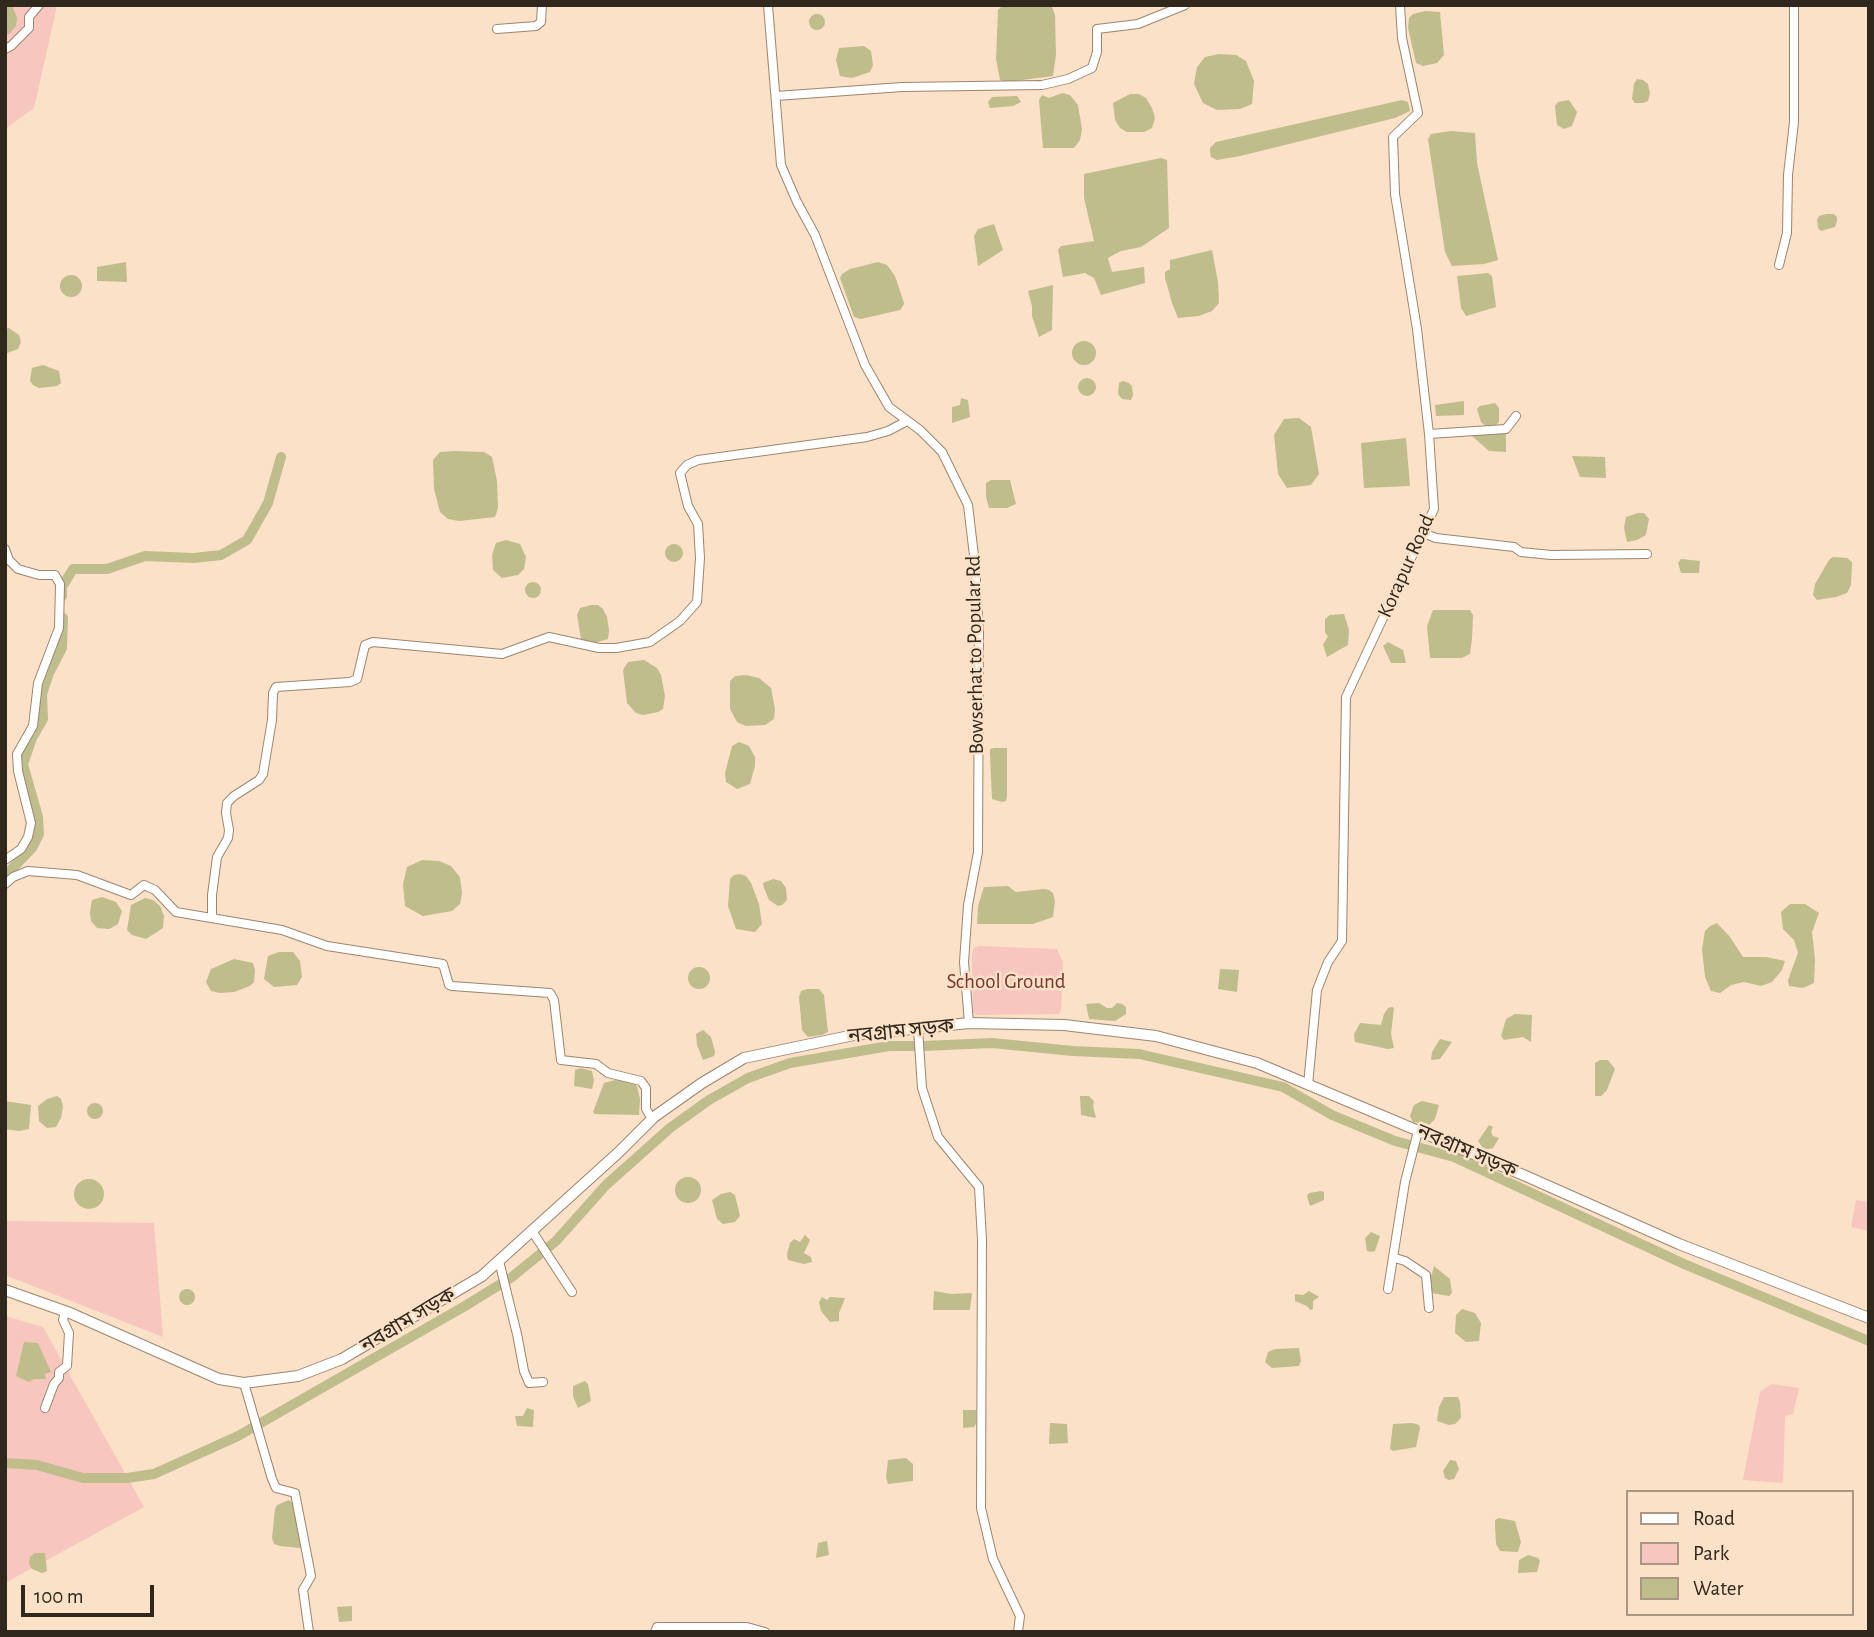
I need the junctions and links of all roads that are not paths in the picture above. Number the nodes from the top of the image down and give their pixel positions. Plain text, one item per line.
1 (39, 5) edge
2 (542, 5) edge
3 (768, 5) edge
4 (1185, 5) edge
5 (1400, 5) edge
6 (1794, 5) edge
7 (497, 29) dead end
8 (5, 49) edge
9 (776, 96) junction
10 (1779, 265) dead end
11 (1516, 416) dead end
12 (907, 421) junction
13 (1429, 434) junction
14 (1423, 533) junction
15 (5, 549) edge
16 (1647, 554) dead end
17 (5, 860) edge
18 (5, 884) edge
19 (212, 917) junction
20 (969, 1023) junction
21 (918, 1029) junction
22 (1308, 1085) junction
23 (652, 1119) junction
24 (1418, 1131) junction
25 (532, 1231) junction
26 (1395, 1258) junction
27 (499, 1261) junction
28 (1388, 1289) dead end
29 (5, 1290) edge
30 (572, 1292) dead end
31 (1429, 1308) dead end
32 (65, 1311) junction
33 (1869, 1318) edge
34 (543, 1382) dead end
35 (244, 1383) junction
36 (45, 1408) dead end
37 (309, 1632) edge
38 (655, 1632) edge
39 (765, 1632) edge
40 (1018, 1632) edge

1 - 8 street
2 - 7 street
3 - 9 street, Bowserhat to Popular Rd
4 - 9 street
5 - 13 street, Korapur Road
6 - 10 street
9 - 12 street, Bowserhat to Popular Rd
11 - 13 street
12 - 19 street
12 - 20 street, Bowserhat to Popular Rd
13 - 14 street, Korapur Road
14 - 16 street
14 - 22 street, Korapur Road
15 - 17 street
18 - 19 street
19 - 23 street
20 - 21 main road, নবগ্রাম সড়ক
20 - 22 main road, নবগ্রাম সড়ক
21 - 23 main road, নবগ্রাম সড়ক
21 - 40 street
22 - 24 main road, নবগ্রাম সড়ক
23 - 25 main road, নবগ্রাম সড়ক
24 - 26 street
24 - 33 main road, নবগ্রাম সড়ক
25 - 27 main road, নবগ্রাম সড়ক
25 - 30 street
26 - 28 street
26 - 31 street
27 - 34 street
27 - 35 main road, নবগ্রাম সড়ক
29 - 32 main road, নবগ্রাম সড়ক
32 - 35 main road, নবগ্রাম সড়ক
32 - 36 street
35 - 37 street
38 - 39 street

